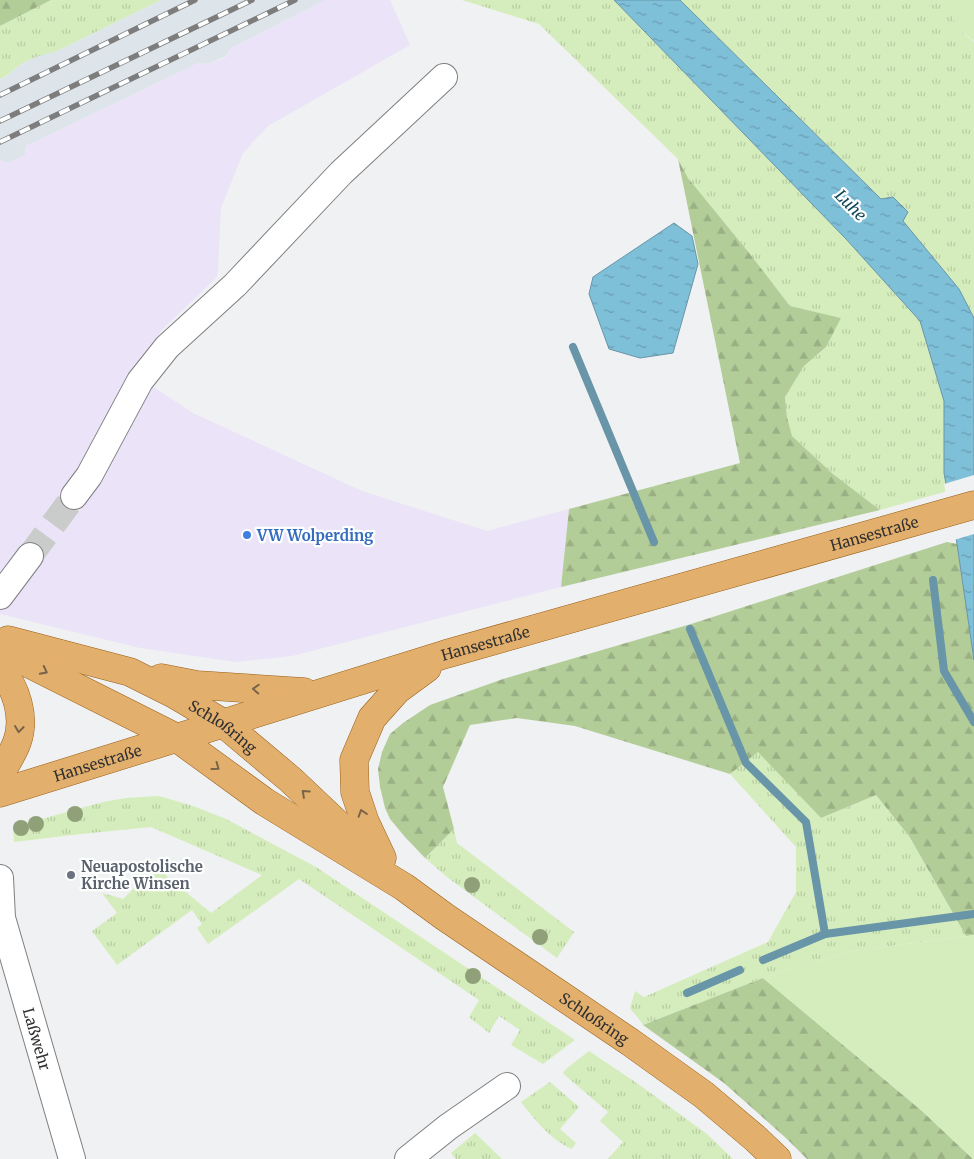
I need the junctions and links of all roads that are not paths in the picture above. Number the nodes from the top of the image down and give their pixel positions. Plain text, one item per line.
1 (444, 77) dead end
2 (74, 496) tunnel mouth
3 (974, 505) edge
4 (30, 556) tunnel mouth
5 (0, 596) edge
6 (0, 638) edge
7 (0, 649) edge
8 (446, 654) junction
9 (0, 668) edge
10 (130, 672) junction
11 (322, 693) junction
12 (223, 723) junction
13 (177, 738) junction
14 (0, 774) edge
15 (0, 793) edge
16 (0, 878) edge
17 (396, 880) junction
18 (1, 919) edge
19 (507, 1086) dead end
20 (72, 1159) edge
21 (408, 1159) edge
22 (777, 1159) edge

1 - 2 street
3 - 8 main road, Hansestraße
4 - 5 street
6 - 10 main road, Schloßring
7 -> 13 main road, Schloßring
8 - 11 main road, Hansestraße
17 -> 8 main road
9 -> 14 main road
11 -> 10 main road
10 - 12 main road, Schloßring
11 - 12 main road, Hansestraße
12 - 13 main road, Hansestraße
17 -> 12 main road, Schloßring
13 - 15 main road, Hansestraße
13 -> 17 main road, Schloßring
16 - 18 street, Laßwehr
17 - 22 main road, Schloßring
18 - 20 street, Laßwehr
19 - 21 street

